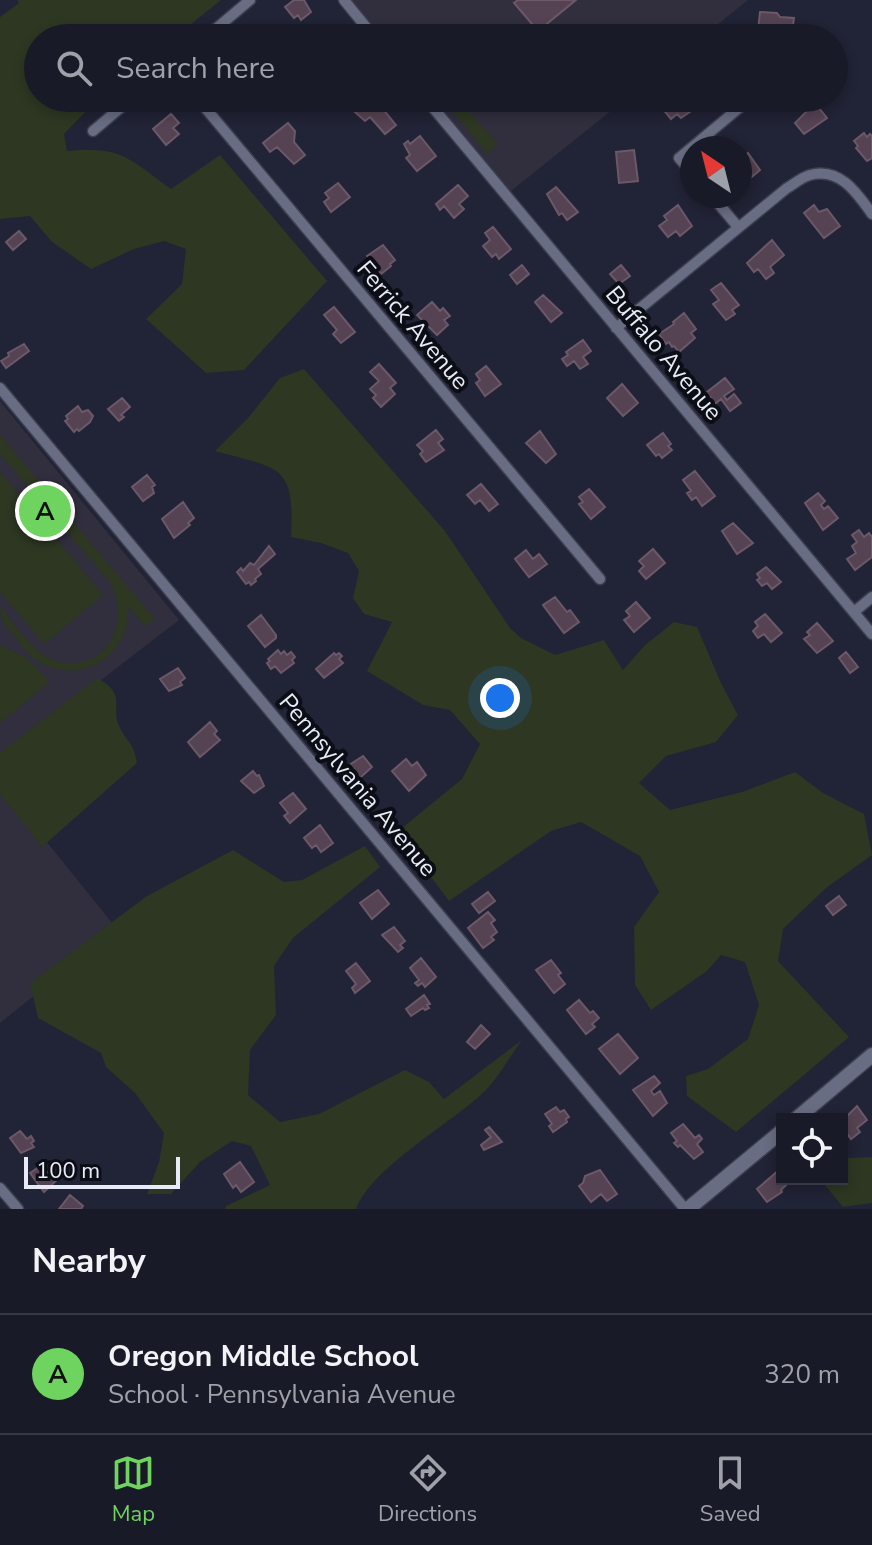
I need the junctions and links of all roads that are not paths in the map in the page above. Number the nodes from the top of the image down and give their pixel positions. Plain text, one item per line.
1 (250, 0) edge
2 (344, 0) edge
3 (222, 24) edge
4 (364, 24) edge
5 (115, 112) edge
6 (209, 112) edge
7 (437, 112) edge
8 (734, 112) edge
9 (93, 131) dead end
10 (705, 136) edge
11 (722, 208) edge
12 (872, 214) edge
13 (738, 227) junction
14 (616, 328) junction
15 (0, 388) edge
16 (600, 579) dead end
17 (872, 597) edge
18 (854, 612) junction
19 (872, 634) edge
20 (872, 1055) edge
21 (803, 1113) edge
22 (776, 1136) edge
23 (0, 1188) edge
24 (18, 1209) edge
25 (687, 1209) edge

1 - 3 street
2 - 4 street
5 - 9 street
6 - 16 street, Ferrick Avenue
7 - 14 street, Buffalo Avenue
8 - 10 street
11 - 13 street
12 - 13 street
13 - 14 street
14 - 18 street, Buffalo Avenue
15 - 25 street, Pennsylvania Avenue
17 - 18 street
18 - 19 street, Buffalo Avenue
20 - 21 street
22 - 25 street
23 - 24 street

